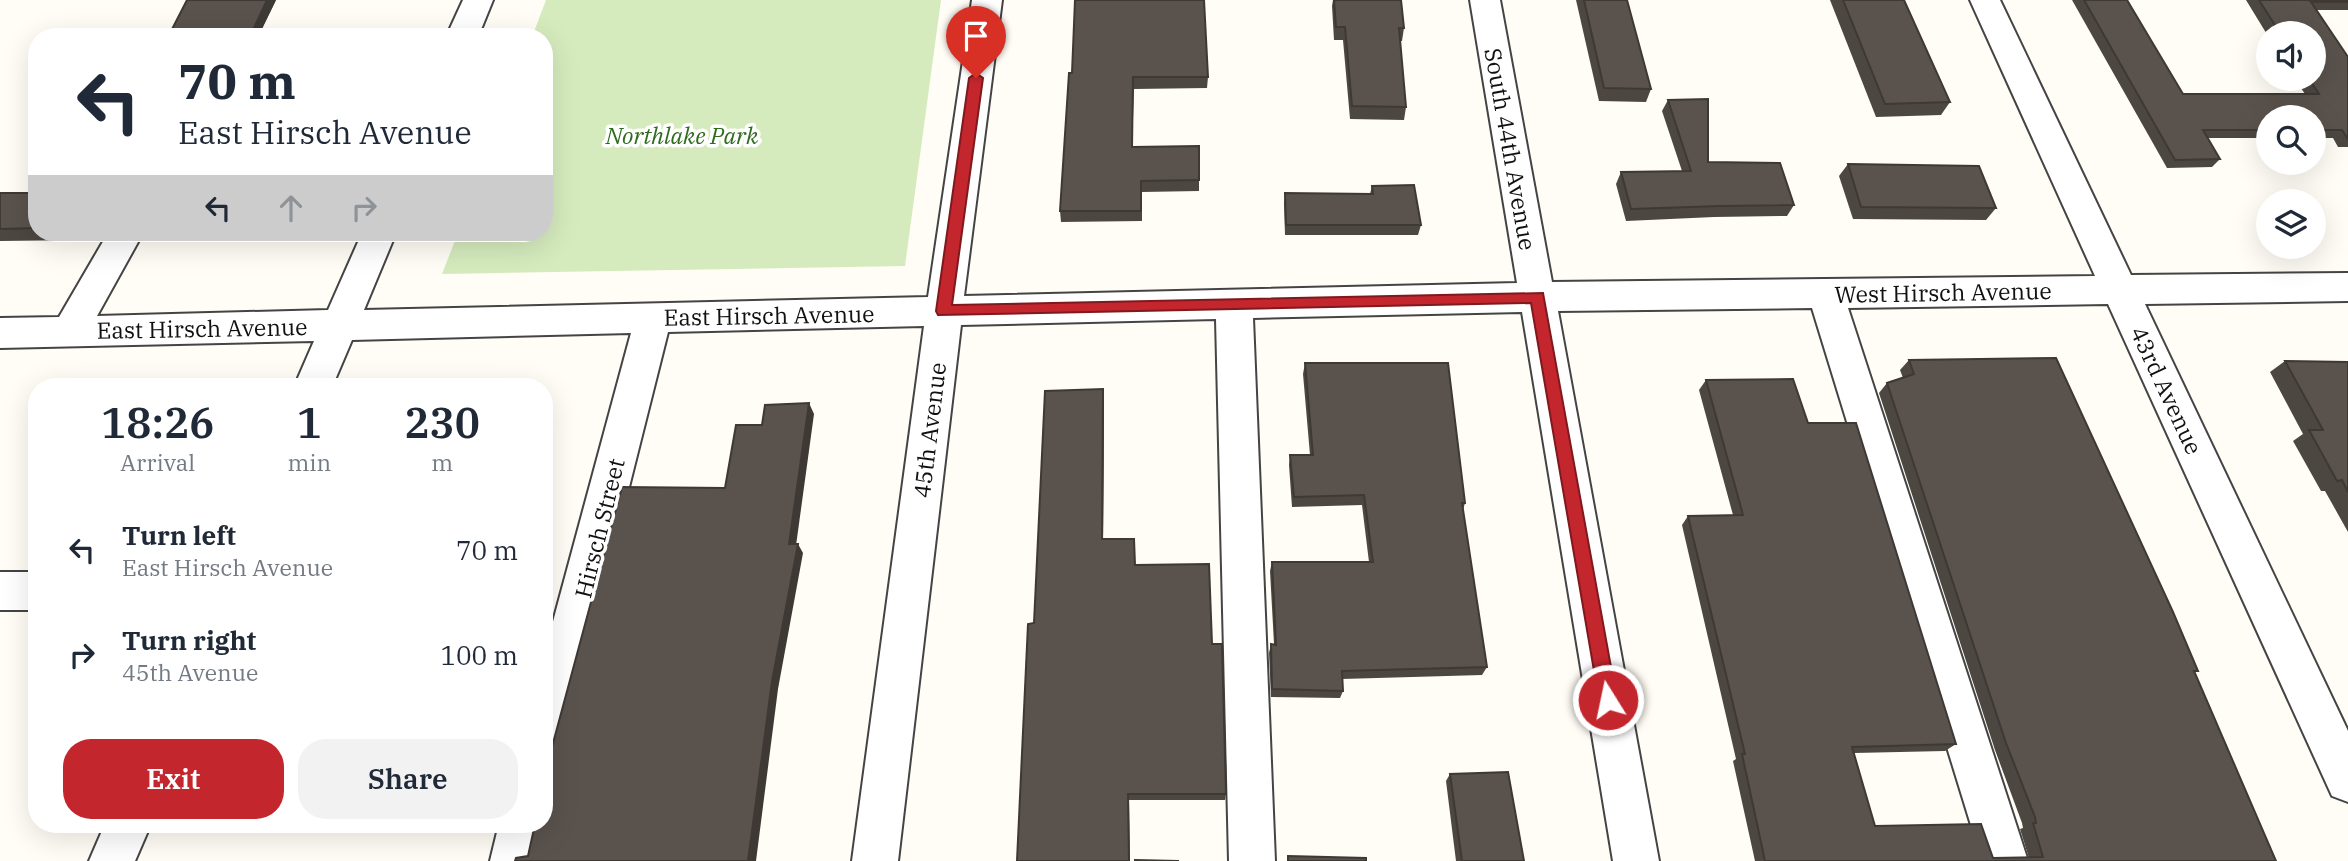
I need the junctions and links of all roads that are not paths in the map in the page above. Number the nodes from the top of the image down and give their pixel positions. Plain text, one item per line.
1 (478, 0) edge
2 (987, 0) edge
3 (1485, 0) edge
4 (1985, 0) edge
5 (466, 28) edge
6 (121, 242) edge
7 (375, 242) edge
8 (2348, 287) edge
9 (2120, 290) junction
10 (1826, 294) junction
11 (1538, 297) junction
12 (1234, 304) junction
13 (944, 311) junction
14 (653, 318) junction
15 (340, 325) junction
16 (70, 331) junction
17 (0, 333) edge
18 (317, 378) edge
19 (28, 591) edge
20 (0, 592) edge
21 (553, 703) edge
22 (2348, 780) edge
23 (124, 833) edge
24 (520, 833) edge
25 (112, 861) edge
26 (513, 861) edge
27 (875, 861) edge
28 (1252, 861) edge
29 (1636, 861) edge
30 (2005, 861) edge

1 - 5 street
2 - 13 street, 45th Avenue
3 - 11 street, South 44th Avenue
4 - 9 street, 43rd Avenue
6 - 16 street
7 - 15 street
8 - 9 street, West Hirsch Avenue
9 - 10 street, West Hirsch Avenue
9 - 22 street, 43rd Avenue
10 - 11 street, West Hirsch Avenue
10 - 30 street
11 - 12 street, East Hirsch Avenue
11 - 29 street, South 44th Avenue
12 - 13 street, East Hirsch Avenue
12 - 28 street
13 - 14 street, East Hirsch Avenue
13 - 27 street, 45th Avenue
14 - 15 street, East Hirsch Avenue
14 - 21 street, Hirsch Street
15 - 16 street, East Hirsch Avenue
15 - 18 street
16 - 17 street, East Hirsch Avenue
19 - 20 street
23 - 25 street
24 - 26 street

